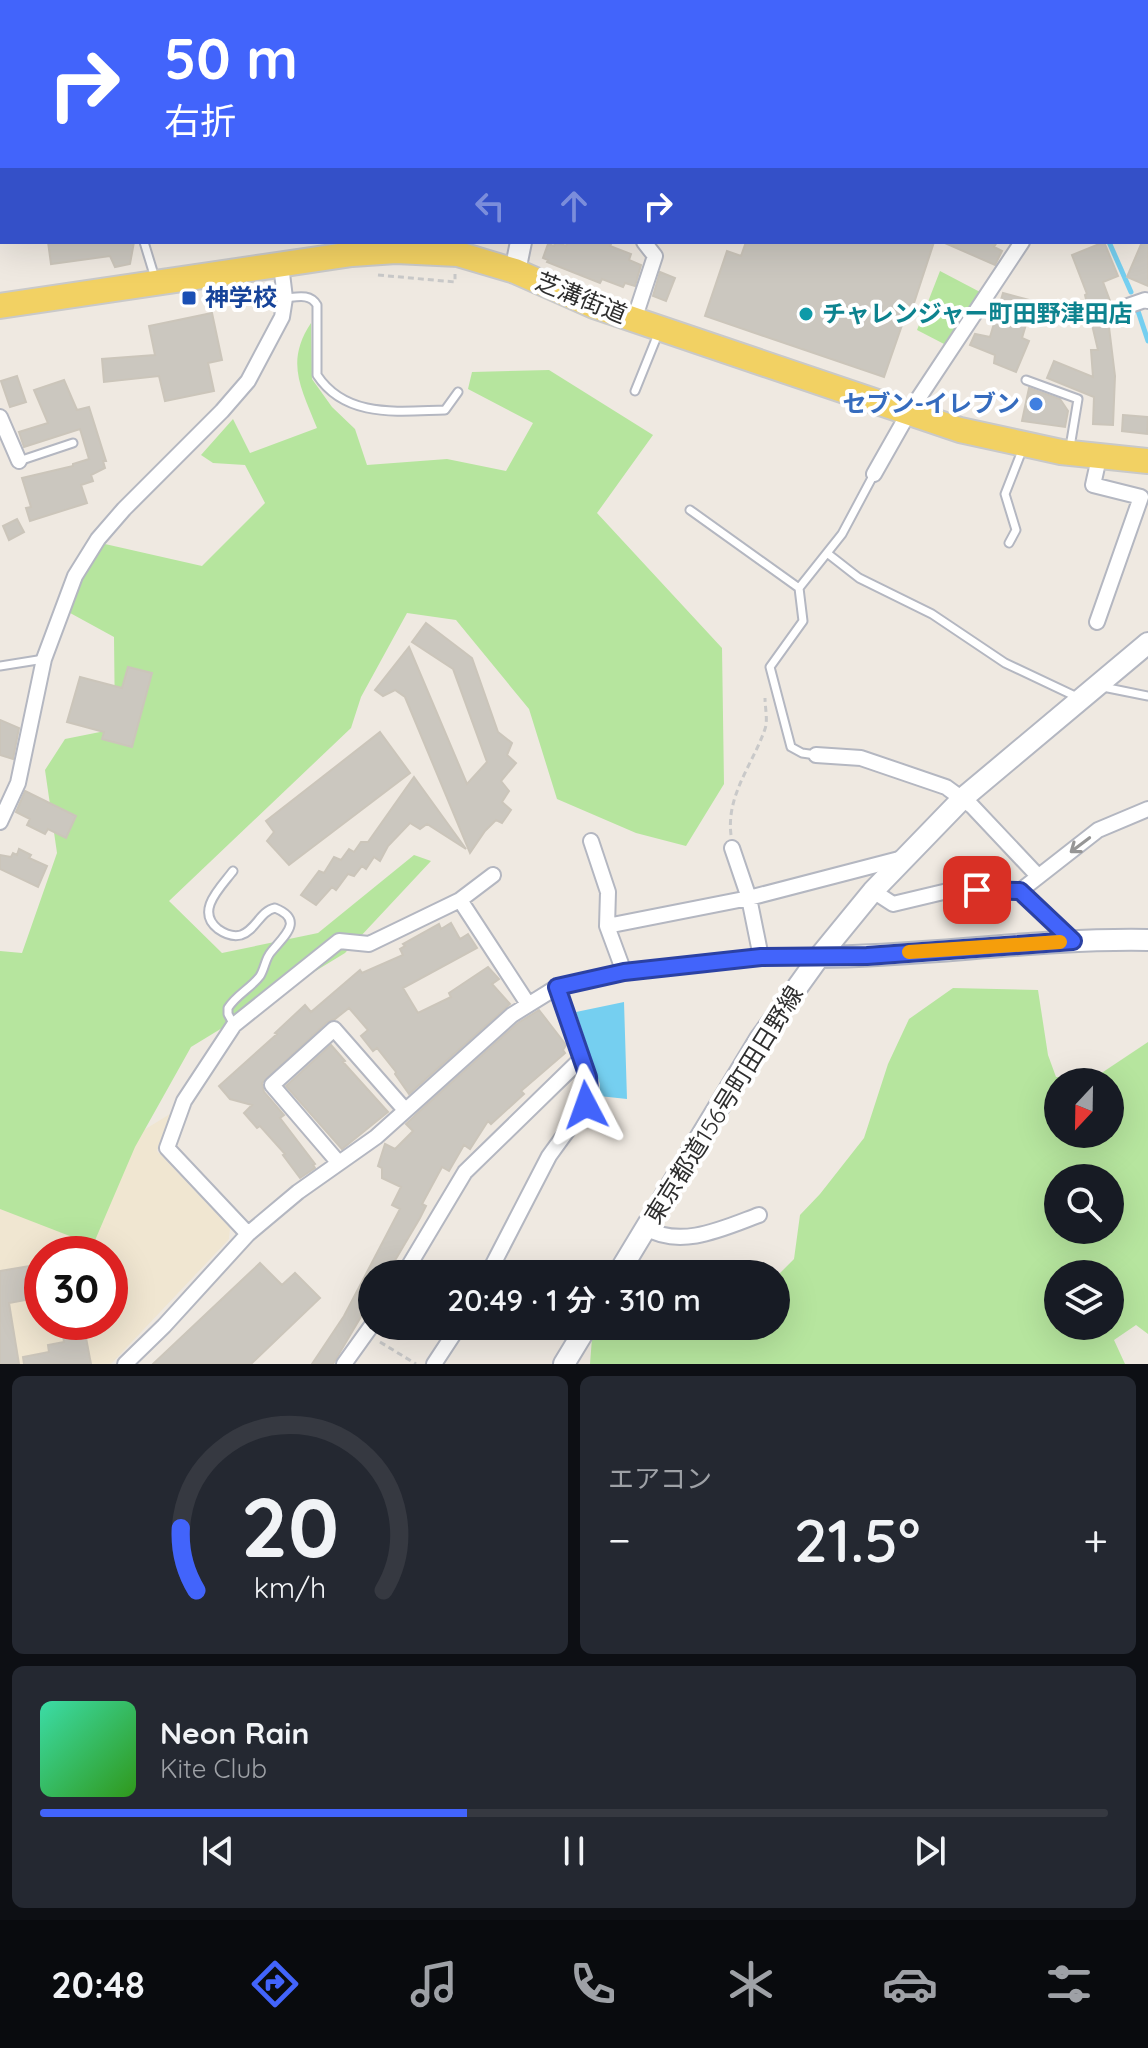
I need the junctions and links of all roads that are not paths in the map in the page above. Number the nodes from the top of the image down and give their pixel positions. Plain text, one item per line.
1 (145, 244) edge
2 (521, 244) edge
3 (646, 244) edge
4 (1019, 244) edge
5 (410, 246) edge
6 (281, 265) junction
7 (515, 271) junction
8 (156, 284) junction
9 (285, 298) junction
10 (1148, 301) edge
11 (0, 306) edge
12 (1122, 308) dead end
13 (634, 320) junction
14 (660, 328) junction
15 (1026, 380) dead end
16 (635, 391) dead end
17 (458, 392) dead end
18 (908, 414) junction
19 (0, 417) edge
20 (73, 443) dead end
21 (1024, 446) junction
22 (1069, 454) junction
23 (1099, 458) junction
24 (19, 461) joint
25 (1148, 461) edge
26 (874, 474) joint
27 (1144, 498) edge
28 (690, 510) dead end
29 (1009, 543) dead end
30 (827, 553) junction
31 (799, 588) junction
32 (1097, 622) dead end
33 (1148, 643) edge
34 (44, 659) junction
35 (0, 666) edge
36 (1088, 692) junction
37 (1148, 696) edge
38 (816, 755) joint
39 (963, 798) junction
40 (1148, 809) edge
41 (0, 822) edge
42 (591, 841) dead end
43 (732, 848) road end
44 (904, 858) junction
45 (233, 871) dead end
46 (493, 875) dead end
47 (1038, 876) junction
48 (873, 891) junction
49 (1020, 891) junction
50 (749, 898) junction
51 (460, 900) junction
52 (607, 926) junction
53 (1148, 940) edge
54 (1073, 941) junction
55 (761, 957) junction
56 (819, 957) junction
57 (624, 972) junction
58 (557, 987) junction
59 (528, 1004) junction
60 (234, 1025) junction
61 (581, 1059) junction
62 (405, 1110) junction
63 (338, 1162) junction
64 (759, 1215) dead end
65 (646, 1228) junction
66 (248, 1234) junction
67 (412, 1260) edge
68 (495, 1260) edge
69 (627, 1260) edge
70 (361, 1340) edge
71 (450, 1340) edge
72 (579, 1340) edge
73 (125, 1364) edge
74 (344, 1364) edge
75 (434, 1364) edge
76 (564, 1364) edge

1 - 8 lane
2 - 7 main road
3 - 13 street
4 - 18 street
5 - 6 main road, 芝溝街道
5 - 7 main road, 芝溝街道
6 - 8 main road, 芝溝街道
6 - 9 street
7 - 13 main road, 芝溝街道
8 - 11 main road, 芝溝街道
9 - 17 lane
9 - 34 street
10 - 12 street
13 - 14 main road, 芝溝街道
14 - 16 lane
14 - 18 main road, 芝溝街道
15 - 22 lane
18 - 21 main road, 芝溝街道
18 - 26 street
19 - 24 street
20 - 24 lane
21 - 22 main road, 芝溝街道
21 - 29 lane
22 - 23 main road, 芝溝街道
23 - 25 main road, 芝溝街道
23 - 27 street
26 - 30 lane
27 - 32 street
28 - 31 lane
30 - 31 lane
30 - 36 lane
31 - 38 lane
33 - 36 main road, 東京都道156号町田日野線
34 - 35 lane
34 - 41 street
36 - 37 lane
36 - 39 main road, 東京都道156号町田日野線
38 - 39 street
39 - 44 main road, 東京都道156号町田日野線
39 - 47 street
40 -> 47 street
42 - 52 street
43 - 50 street
44 - 48 main road, 東京都道156号町田日野線
44 - 50 street
45 - 60 lane
46 - 51 street
47 - 49 street
48 - 49 street
48 - 56 main road, 東京都道156号町田日野線
49 - 54 street
50 - 52 street
50 - 55 street
51 - 59 street
51 - 60 street
52 - 57 street
53 - 54 main road
54 - 56 main road
55 - 56 street
55 - 57 street
56 - 65 main road, 東京都道156号町田日野線
57 - 58 street
58 - 59 street
58 - 61 street
59 - 62 street
60 - 66 street
61 - 67 street
61 - 68 street
62 - 63 street
62 - 63 street
63 - 66 street
64 - 65 street
65 - 69 main road, 東京都道156号町田日野線
66 - 73 street
70 - 74 street
71 - 75 street
72 - 76 main road

